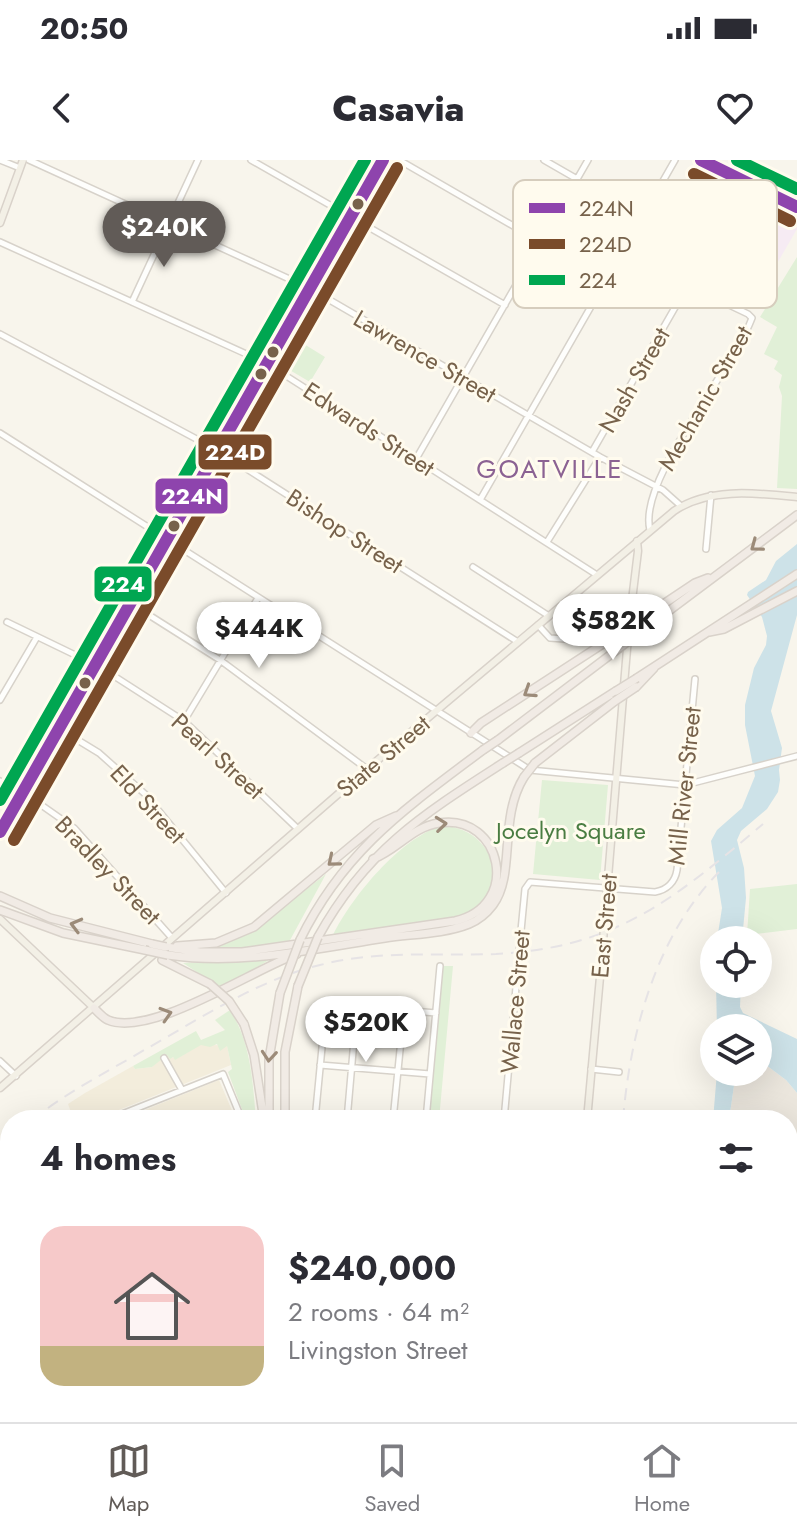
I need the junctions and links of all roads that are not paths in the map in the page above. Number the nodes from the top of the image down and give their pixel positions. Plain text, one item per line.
1 (0, 160) edge
2 (198, 160) edge
3 (251, 160) edge
4 (383, 160) edge
5 (399, 160) edge
6 (544, 160) edge
7 (588, 160) edge
8 (675, 160) edge
9 (701, 160) edge
10 (24, 163) edge
11 (577, 179) joint
12 (664, 180) edge
13 (743, 180) edge
14 (777, 197) edge
15 (797, 207) edge
16 (350, 216) junction
17 (0, 223) edge
18 (169, 224) junction
19 (513, 226) edge
20 (0, 242) edge
21 (309, 288) junction
22 (513, 291) edge
23 (132, 302) junction
24 (505, 305) junction
25 (589, 308) edge
26 (676, 308) edge
27 (735, 308) edge
28 (0, 334) edge
29 (266, 363) junction
30 (463, 378) junction
31 (527, 415) junction
32 (0, 433) edge
33 (217, 450) junction
34 (592, 452) junction
35 (600, 457) junction
36 (416, 459) junction
37 (656, 487) junction
38 (711, 495) junction
39 (797, 497) edge
40 (480, 500) junction
41 (681, 506) junction
42 (797, 515) edge
43 (650, 530) junction
44 (165, 538) junction
45 (637, 541) junction
46 (547, 542) junction
47 (706, 549) dead end
48 (473, 567) dead end
49 (797, 574) edge
50 (597, 575) junction
51 (715, 577) junction
52 (797, 591) edge
53 (258, 598) junction
54 (130, 603) junction
55 (751, 609) junction
56 (549, 616) junction
57 (7, 622) dead end
58 (538, 625) junction
59 (37, 637) junction
60 (578, 640) dead end
61 (518, 642) junction
62 (220, 660) junction
63 (94, 664) junction
64 (695, 679) dead end
65 (636, 682) junction
66 (0, 700) edge
67 (436, 711) junction
68 (184, 721) junction
69 (58, 728) junction
70 (471, 733) junction
71 (797, 756) edge
72 (367, 769) junction
73 (617, 779) junction
74 (0, 781) edge
75 (685, 785) junction
76 (23, 792) junction
77 (396, 816) junction
78 (298, 829) junction
79 (0, 832) edge
80 (373, 859) junction
81 (608, 888) junction
82 (226, 893) junction
83 (0, 896) edge
84 (0, 910) edge
85 (0, 919) edge
86 (172, 938) junction
87 (309, 949) junction
88 (170, 951) junction
89 (440, 966) dead end
90 (357, 1006) junction
91 (94, 1008) junction
92 (404, 1010) junction
93 (436, 1013) junction
94 (354, 1037) junction
95 (401, 1041) junction
96 (164, 1058) dead end
97 (0, 1061) edge
98 (320, 1065) junction
99 (351, 1068) junction
100 (591, 1069) junction
101 (398, 1072) junction
102 (619, 1072) dead end
103 (430, 1074) junction
104 (16, 1076) junction
105 (0, 1088) edge
106 (182, 1090) junction
107 (132, 1110) edge
108 (238, 1110) edge
109 (264, 1110) edge
110 (267, 1110) edge
111 (285, 1110) edge
112 (316, 1110) edge
113 (348, 1110) edge
114 (394, 1110) edge
115 (427, 1110) edge
116 (505, 1110) edge
117 (588, 1110) edge

1 - 10 street, Lawrence Street
2 - 18 street
3 - 16 street
4 - 16 main road
5 - 19 street
6 - 11 street
7 - 11 street
8 - 12 street
9 - 13 main road
10 - 17 main road
10 - 18 street, Lawrence Street
14 - 15 main road
16 - 21 main road
16 - 24 street
18 - 21 street, Lawrence Street
18 - 23 street
20 - 23 street, Edwards Street
21 - 29 main road
21 - 30 street, Lawrence Street
22 - 24 street
23 - 29 street, Edwards Street
24 - 30 street
25 - 31 street
26 - 34 street, Nash Street
27 - 37 street, Mechanic Street
28 - 33 street, Bishop Street
29 - 33 main road
29 - 36 street, Edwards Street
30 - 31 street, Lawrence Street
30 - 36 street
31 - 34 street, Lawrence Street
31 - 40 street
32 - 44 street
33 - 44 main road
33 - 61 street, Bishop Street
34 - 35 street, Lawrence Street
35 - 37 street, Lawrence Street
35 - 46 street, Nash Street
36 - 40 street, Edwards Street
37 - 41 street, Lawrence Street
37 - 43 street, Mechanic Street
38 - 39 main road, State Street
38 - 41 main road, State Street
38 - 47 street
40 - 46 street, Edwards Street
41 - 43 main road, State Street
42 -> 51 highway
43 - 45 main road, State Street
44 - 53 street
44 - 54 main road
45 - 50 main road, State Street
45 - 73 main road, East Street
46 - 50 street, Edwards Street
48 - 56 street
49 - 55 highway
50 - 56 main road, State Street
51 -> 70 highway, bridge
51 - 77 highway, bridge
52 - 55 highway
53 - 62 street
53 - 67 street
54 - 62 street
54 - 63 main road
55 - 65 highway
56 - 58 main road, State Street
57 - 59 street, Pearl Street
58 - 60 street
58 - 61 main road, State Street
59 - 63 street, Pearl Street
59 - 66 street
61 - 67 main road, State Street
62 - 68 street
62 - 72 street
63 - 68 street, Pearl Street
63 - 69 main road
64 - 75 street, Mill River Street
65 - 80 highway, bridge
65 - 87 highway, bridge
67 - 70 street
67 - 72 main road, State Street
68 - 78 street, Pearl Street
69 - 76 main road
69 - 82 street, Eld Street
70 - 73 street
71 - 75 street
72 - 78 main road, State Street
73 - 75 street
73 - 81 main road, East Street
74 - 76 street, Bradley Street
75 - 81 street, Mill River Street
76 - 79 main road
76 - 86 street, Bradley Street
77 -> 88 highway
77 -> 110 highway, bridge
78 - 82 main road, State Street
80 -> 88 highway
80 - 111 highway, bridge
81 - 100 main road, East Street, bridge
81 - 116 street, Wallace Street, bridge
82 - 86 main road, State Street
88 -> 83 highway, bridge
84 - 88 highway, bridge
85 - 91 main road
86 - 91 main road, State Street
87 - 88 highway
91 -> 87 highway
88 - 109 highway, bridge
89 - 93 street
90 - 92 street
90 - 94 street
90 - 98 street
91 - 104 main road, State Street
92 - 93 street
92 - 95 street
93 - 103 street
94 - 95 street
94 - 99 street
95 - 101 street
96 - 106 street
97 - 104 street
98 - 99 street
98 - 112 street
99 - 101 street
99 - 113 street
100 - 102 street
100 - 117 main road, East Street
101 - 103 street
101 - 114 street
103 - 115 street
104 - 105 main road, State Street
106 - 107 street
106 - 108 street

